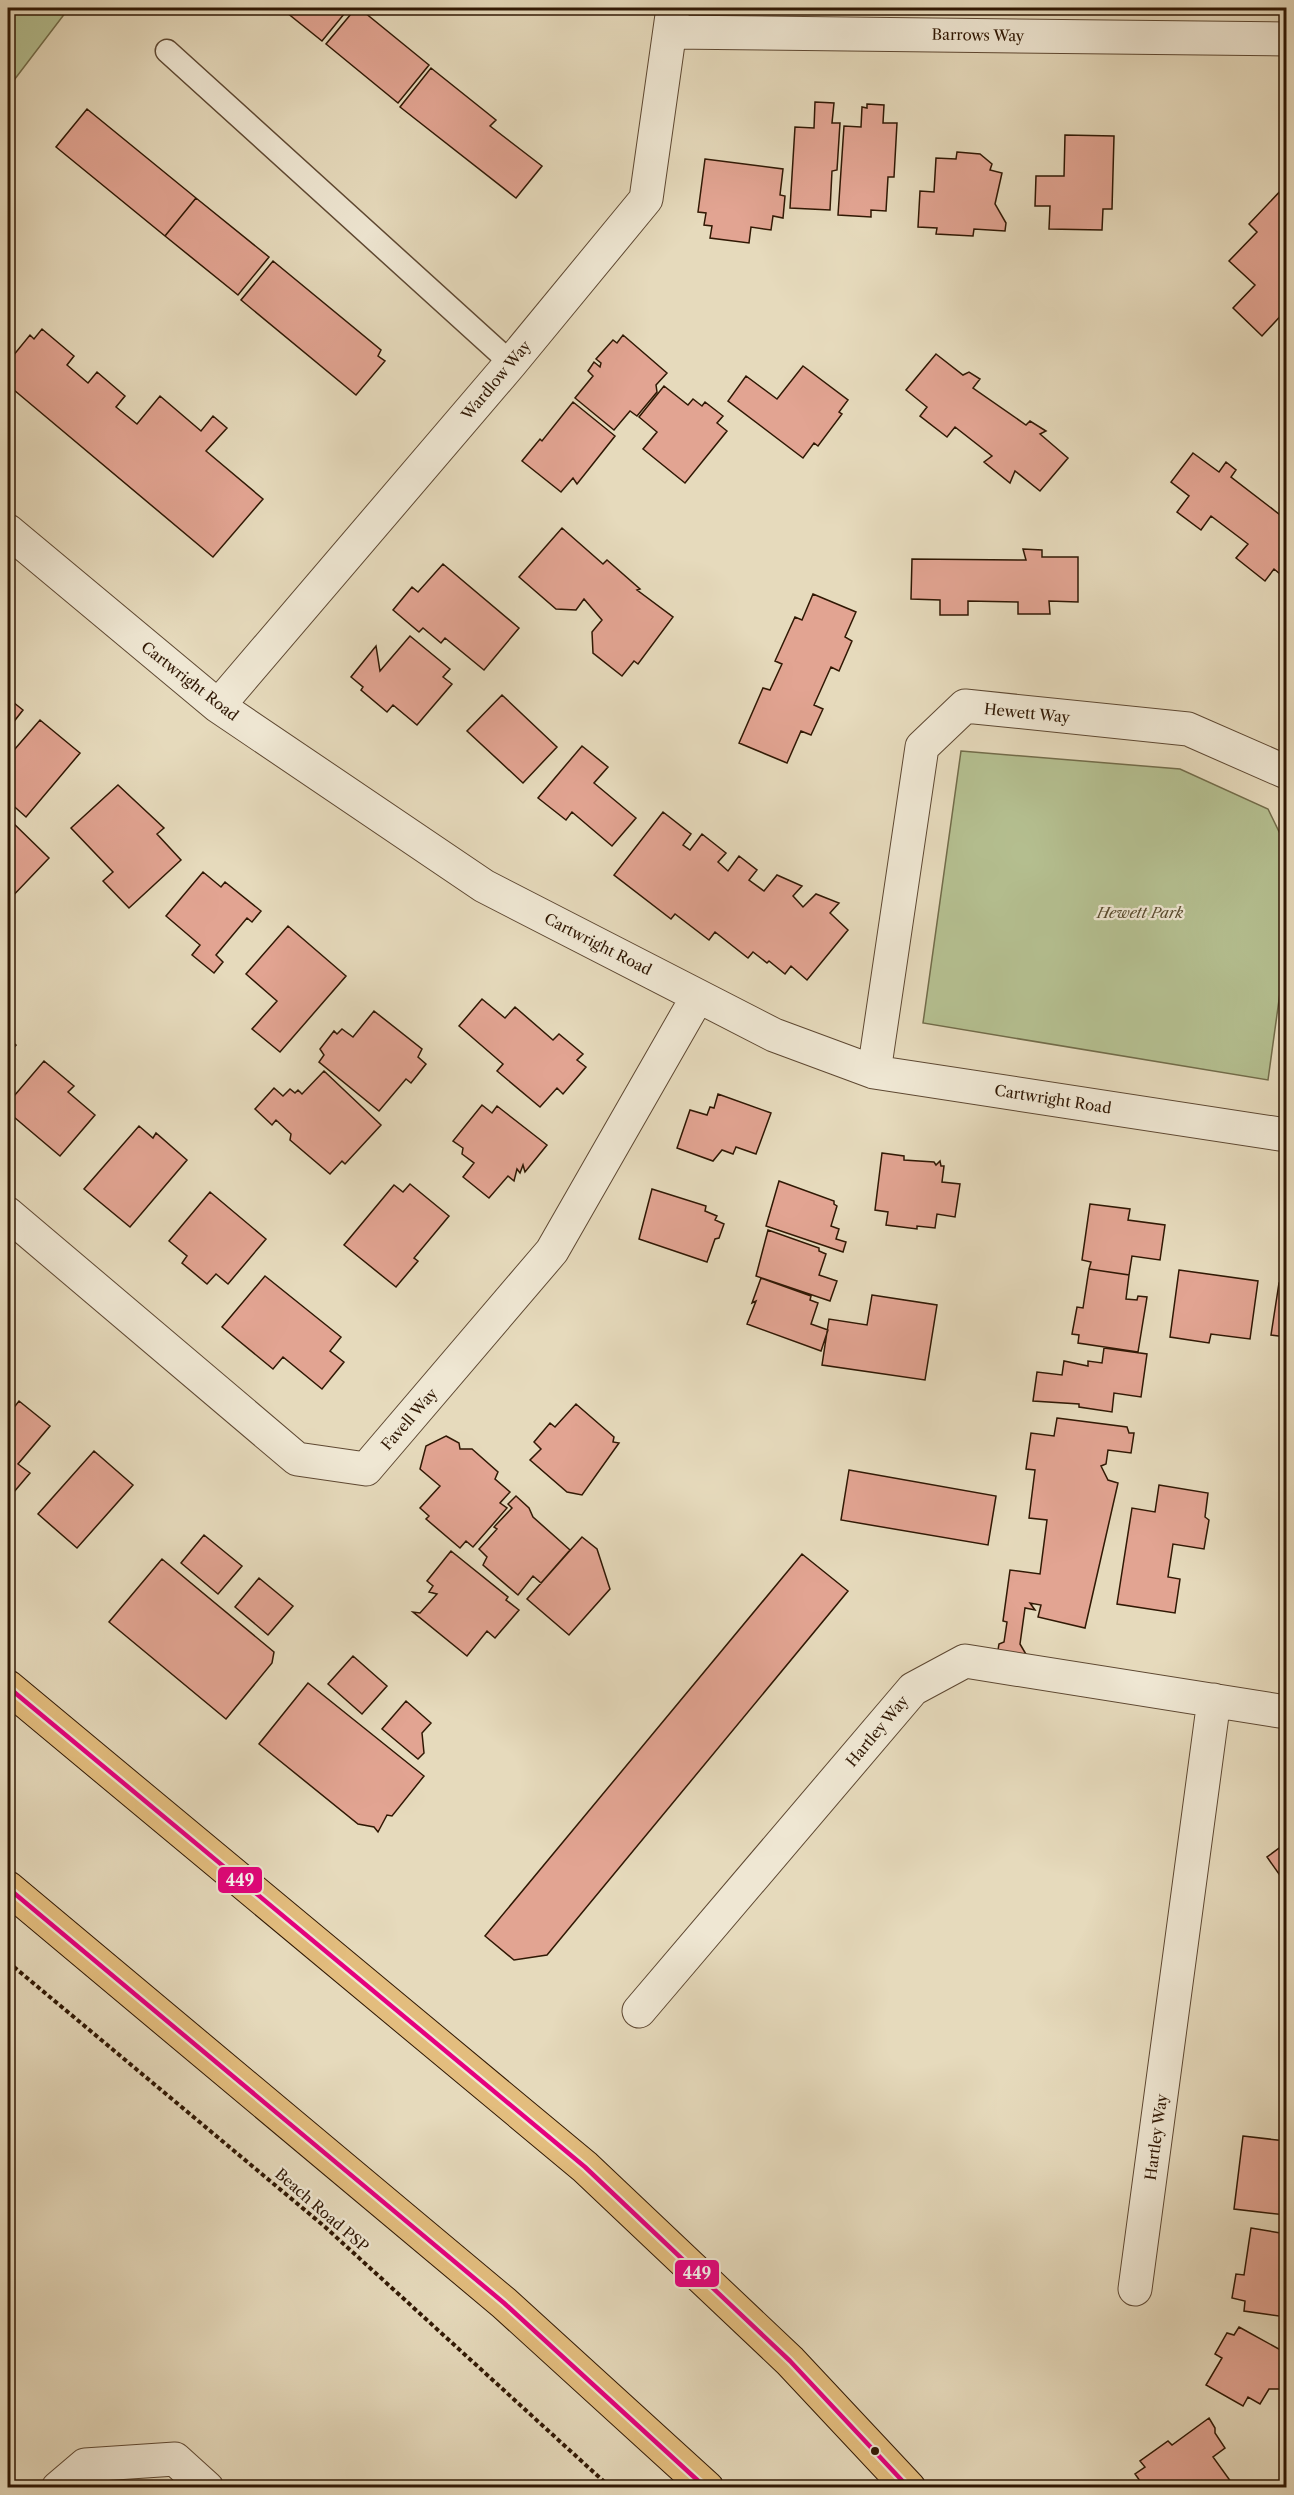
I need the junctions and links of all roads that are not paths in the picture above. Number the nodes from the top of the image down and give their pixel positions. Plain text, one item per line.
1 (671, 20) edge
2 (1287, 39) edge
3 (167, 51) dead end
4 (511, 363) junction
5 (8, 531) edge
6 (218, 706) junction
7 (1287, 772) edge
8 (698, 996) junction
9 (874, 1072) junction
10 (1287, 1135) edge
11 (8, 1214) edge
12 (8, 1687) edge
13 (1214, 1700) junction
14 (1287, 1712) edge
15 (8, 1888) edge
16 (639, 2011) dead end
17 (1136, 2289) dead end
18 (58, 2487) edge
19 (207, 2487) edge
20 (707, 2487) edge
21 (909, 2487) edge

1 - 2 street, Barrows Way
1 - 4 street, Wardlow Way
3 - 4 lane
4 - 6 street, Wardlow Way
5 - 6 street, Cartwright Road
6 - 8 street, Cartwright Road
7 - 9 street, Hewett Way
8 - 9 street, Cartwright Road
8 - 11 street, Favell Way
9 - 10 street, Cartwright Road
12 - 21 main road
13 - 14 street, Hartley Way
13 - 16 street, Hartley Way
13 - 17 street, Hartley Way
15 - 20 main road
18 - 19 street

